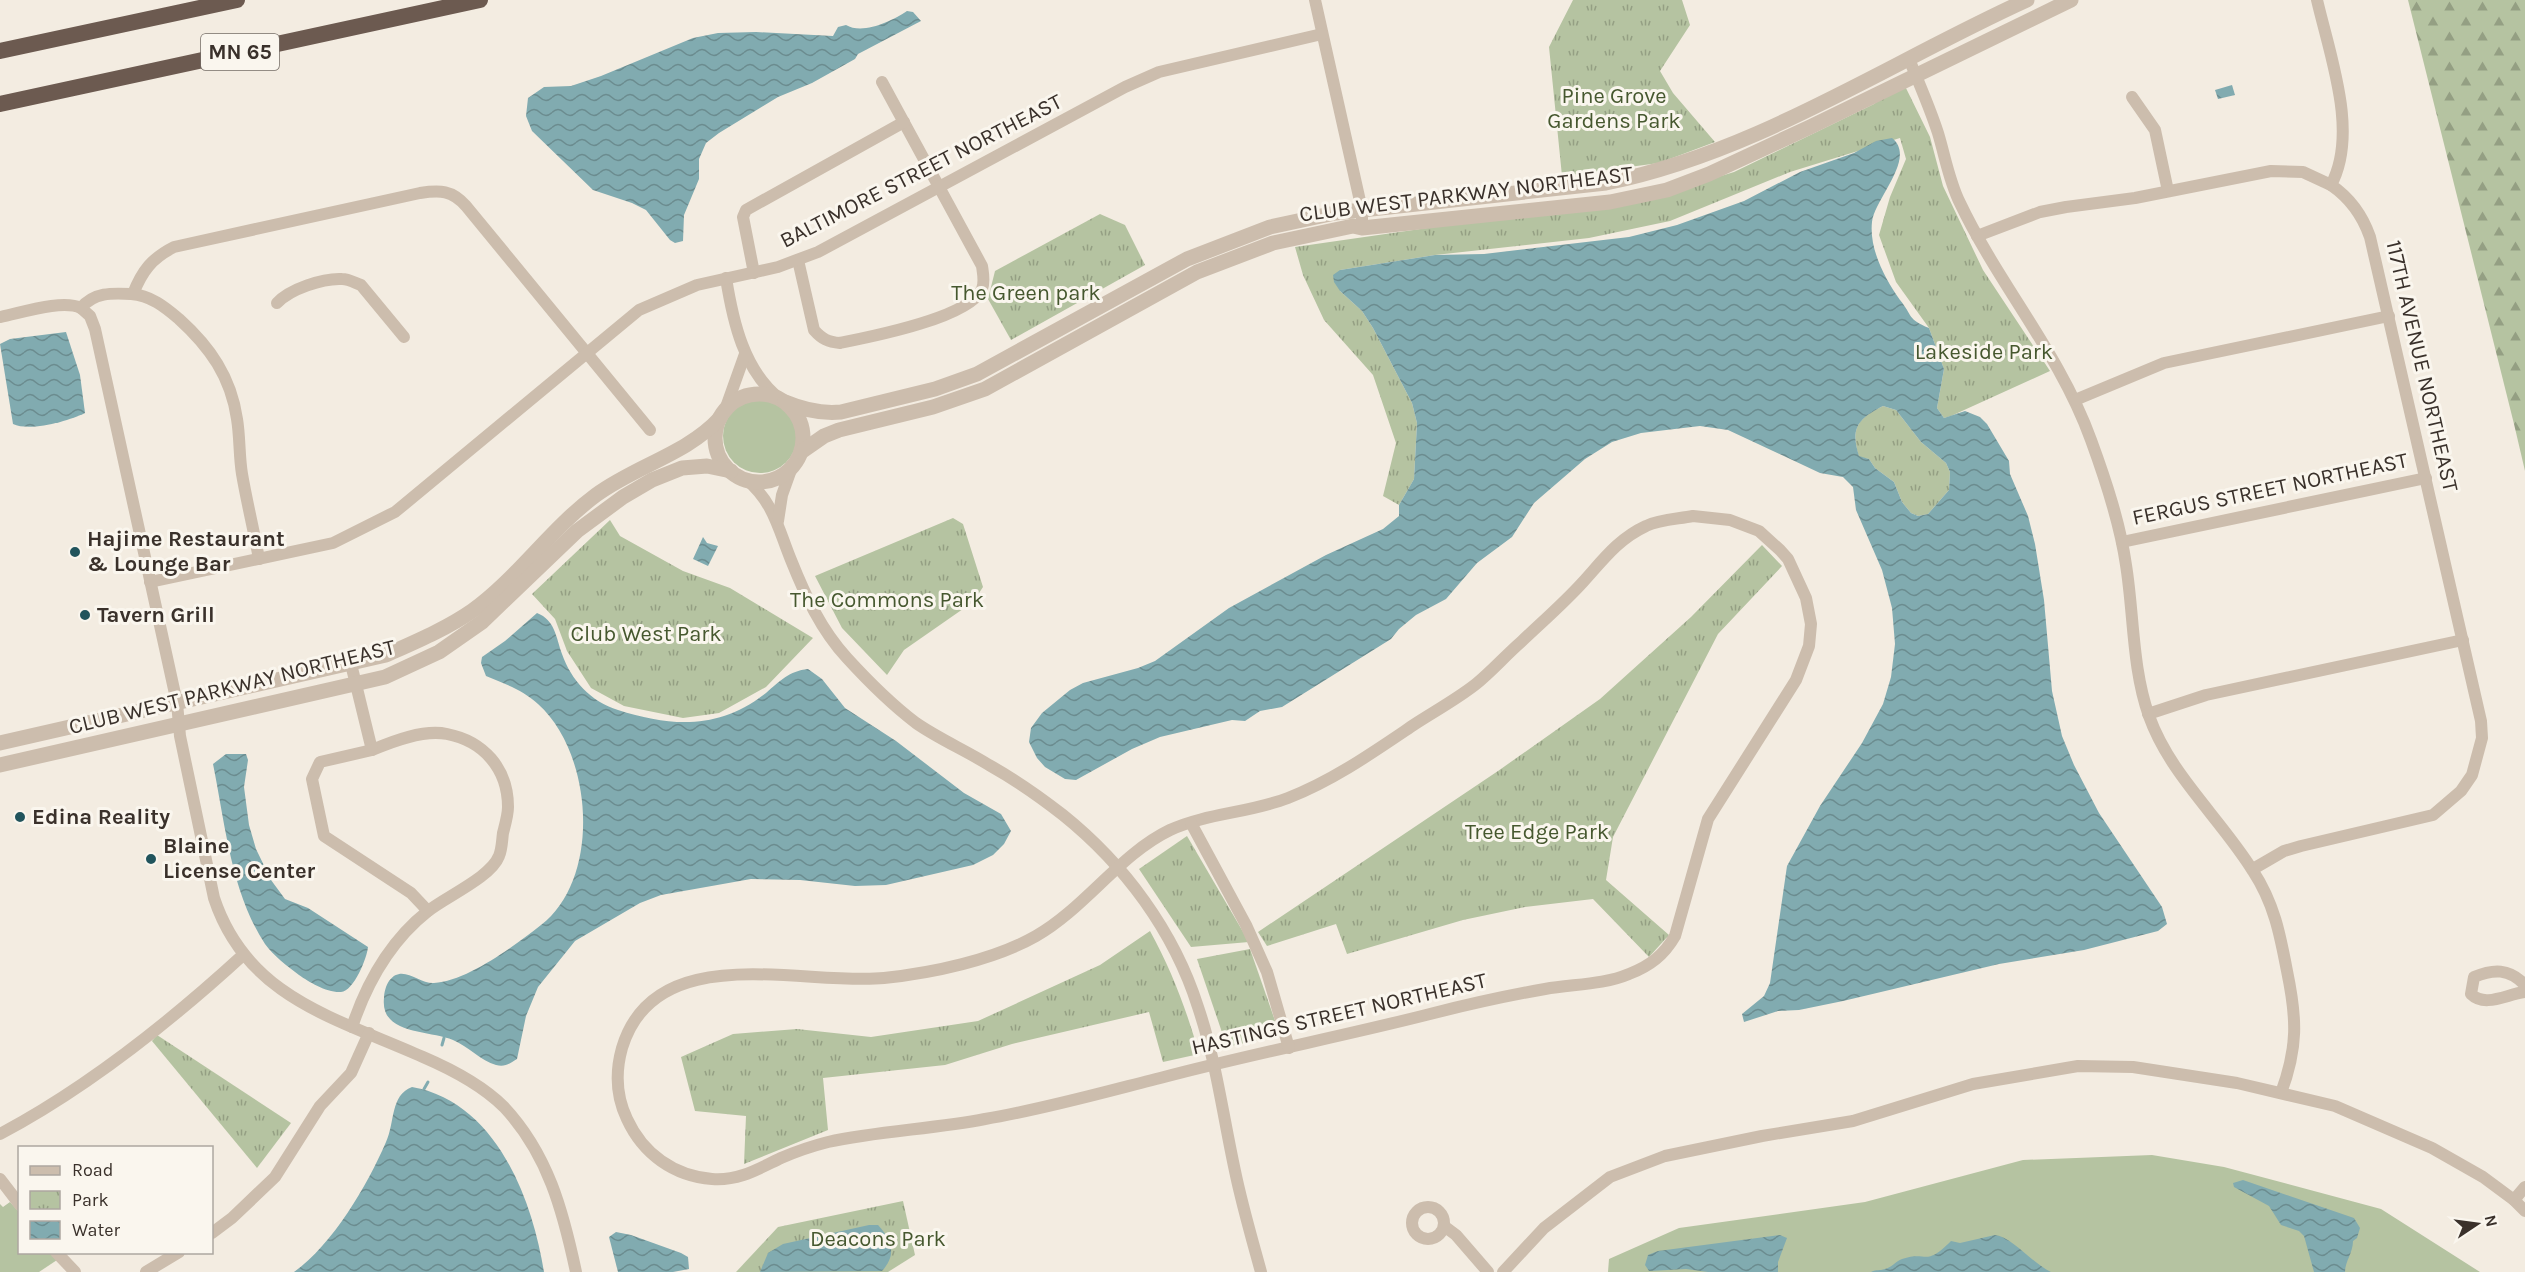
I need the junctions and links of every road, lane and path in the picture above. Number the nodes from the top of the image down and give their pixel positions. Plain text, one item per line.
1 (237, 0) edge
2 (480, 0) edge
3 (1315, 0) edge
4 (2027, 0) edge
5 (2070, 0) edge
6 (2317, 0) edge
7 (1322, 34) junction
8 (0, 51) edge
9 (1909, 59) junction
10 (1916, 76) junction
11 (882, 82) dead end
12 (2132, 97) dead end
13 (0, 104) edge
14 (904, 122) junction
15 (2331, 185) junction
16 (940, 187) junction
17 (2168, 191) junction
18 (1362, 210) junction
19 (1362, 228) junction
20 (1977, 236) junction
21 (798, 260) junction
22 (754, 273) junction
23 (726, 278) junction
24 (133, 294) junction
25 (277, 303) dead end
26 (81, 308) junction
27 (2388, 316) junction
28 (0, 317) edge
29 (404, 337) dead end
30 (587, 353) junction
31 (745, 354) junction
32 (2075, 400) junction
33 (783, 401) junction
34 (723, 414) junction
35 (650, 430) dead end
36 (801, 452) junction
37 (792, 467) junction
38 (731, 471) junction
39 (2426, 477) junction
40 (746, 479) junction
41 (778, 521) junction
42 (2122, 542) junction
43 (259, 559) junction
44 (150, 582) junction
45 (2463, 640) junction
46 (351, 664) junction
47 (355, 684) junction
48 (177, 703) junction
49 (2148, 714) junction
50 (179, 724) junction
51 (59, 730) junction
52 (0, 743) edge
53 (372, 750) junction
54 (63, 752) junction
55 (0, 765) edge
56 (1191, 823) junction
57 (1119, 868) junction
58 (2253, 869) junction
59 (428, 911) junction
60 (243, 955) junction
61 (2525, 985) edge
62 (2525, 992) edge
63 (352, 1027) junction
64 (369, 1033) junction
65 (1289, 1047) junction
66 (1214, 1065) junction
67 (2281, 1093) junction
68 (0, 1134) edge
69 (0, 1179) edge
70 (2525, 1187) edge
71 (2514, 1200) junction
72 (18, 1202) edge
73 (2525, 1211) edge
74 (1444, 1226) dead end
75 (213, 1232) edge
76 (58, 1254) edge
77 (176, 1254) edge
78 (75, 1272) edge
79 (146, 1272) edge
80 (576, 1272) edge
81 (1262, 1272) edge
82 (1488, 1272) edge
83 (1503, 1272) edge

1 - 8 highway, MN 65
2 - 13 highway, MN 65
3 - 7 street
4 - 9 street
5 - 10 street, CLUB WEST PARKWAY NORTHEAST
6 - 15 street
7 - 16 street, BALTIMORE STREET NORTHEAST
7 - 18 street
9 - 10 street
9 - 18 street
10 - 19 street, CLUB WEST PARKWAY NORTHEAST
10 - 20 street
11 - 14 street
12 - 17 street
14 - 16 street
14 - 22 street
15 - 17 street, 117TH AVENUE NORTHEAST
15 - 27 street, 117TH AVENUE NORTHEAST
16 - 21 street, BALTIMORE STREET NORTHEAST
16 - 21 street
17 - 20 street, 117TH AVENUE NORTHEAST
18 - 19 street
18 - 33 street
19 - 36 street, CLUB WEST PARKWAY NORTHEAST
20 - 32 street
21 - 22 street, BALTIMORE STREET NORTHEAST
22 - 23 street, BALTIMORE STREET NORTHEAST
23 - 30 street, BALTIMORE STREET NORTHEAST
23 - 31 street
24 - 26 street
24 - 30 street
24 - 43 street
25 - 29 street
26 - 28 street
26 - 44 street
27 - 32 street
27 - 39 street, 117TH AVENUE NORTHEAST
30 - 35 street
30 - 43 street, BALTIMORE STREET NORTHEAST
31 - 33 street
31 - 34 street
32 - 42 street
33 - 34 street
33 - 36 street
34 - 38 street
34 - 46 street, CLUB WEST PARKWAY NORTHEAST
36 - 37 street
37 - 40 street
37 - 41 street
38 - 40 street
38 - 47 street, CLUB WEST PARKWAY NORTHEAST
39 - 42 street, FERGUS STREET NORTHEAST
39 - 45 street, 117TH AVENUE NORTHEAST
40 - 41 street
41 - 57 street
42 - 49 street
43 - 44 street, BALTIMORE STREET NORTHEAST
44 - 48 street
45 - 49 street
45 - 58 street, 117TH AVENUE NORTHEAST
46 - 47 street
46 - 48 street, CLUB WEST PARKWAY NORTHEAST
47 - 50 street, CLUB WEST PARKWAY NORTHEAST
47 - 53 street
48 - 50 street
48 - 51 street, CLUB WEST PARKWAY NORTHEAST
49 - 58 street
50 - 54 street, CLUB WEST PARKWAY NORTHEAST
50 - 60 street
51 - 52 street, CLUB WEST PARKWAY NORTHEAST
51 - 54 street
53 - 59 street
53 - 59 street
54 - 55 street, CLUB WEST PARKWAY NORTHEAST
56 - 57 street, HASTINGS STREET NORTHEAST
56 - 65 street
56 - 65 street, HASTINGS STREET NORTHEAST
57 - 66 street
57 - 66 street, HASTINGS STREET NORTHEAST
58 - 67 street
59 - 63 street
60 - 63 street
60 - 68 street
61 - 62 street
63 - 64 street
64 - 75 street
64 - 80 street
65 - 66 street, HASTINGS STREET NORTHEAST
66 - 81 street
67 - 71 street
67 - 83 street
69 - 72 street
70 - 71 street
71 - 73 street
74 - 82 street
76 - 78 street
77 - 79 street

